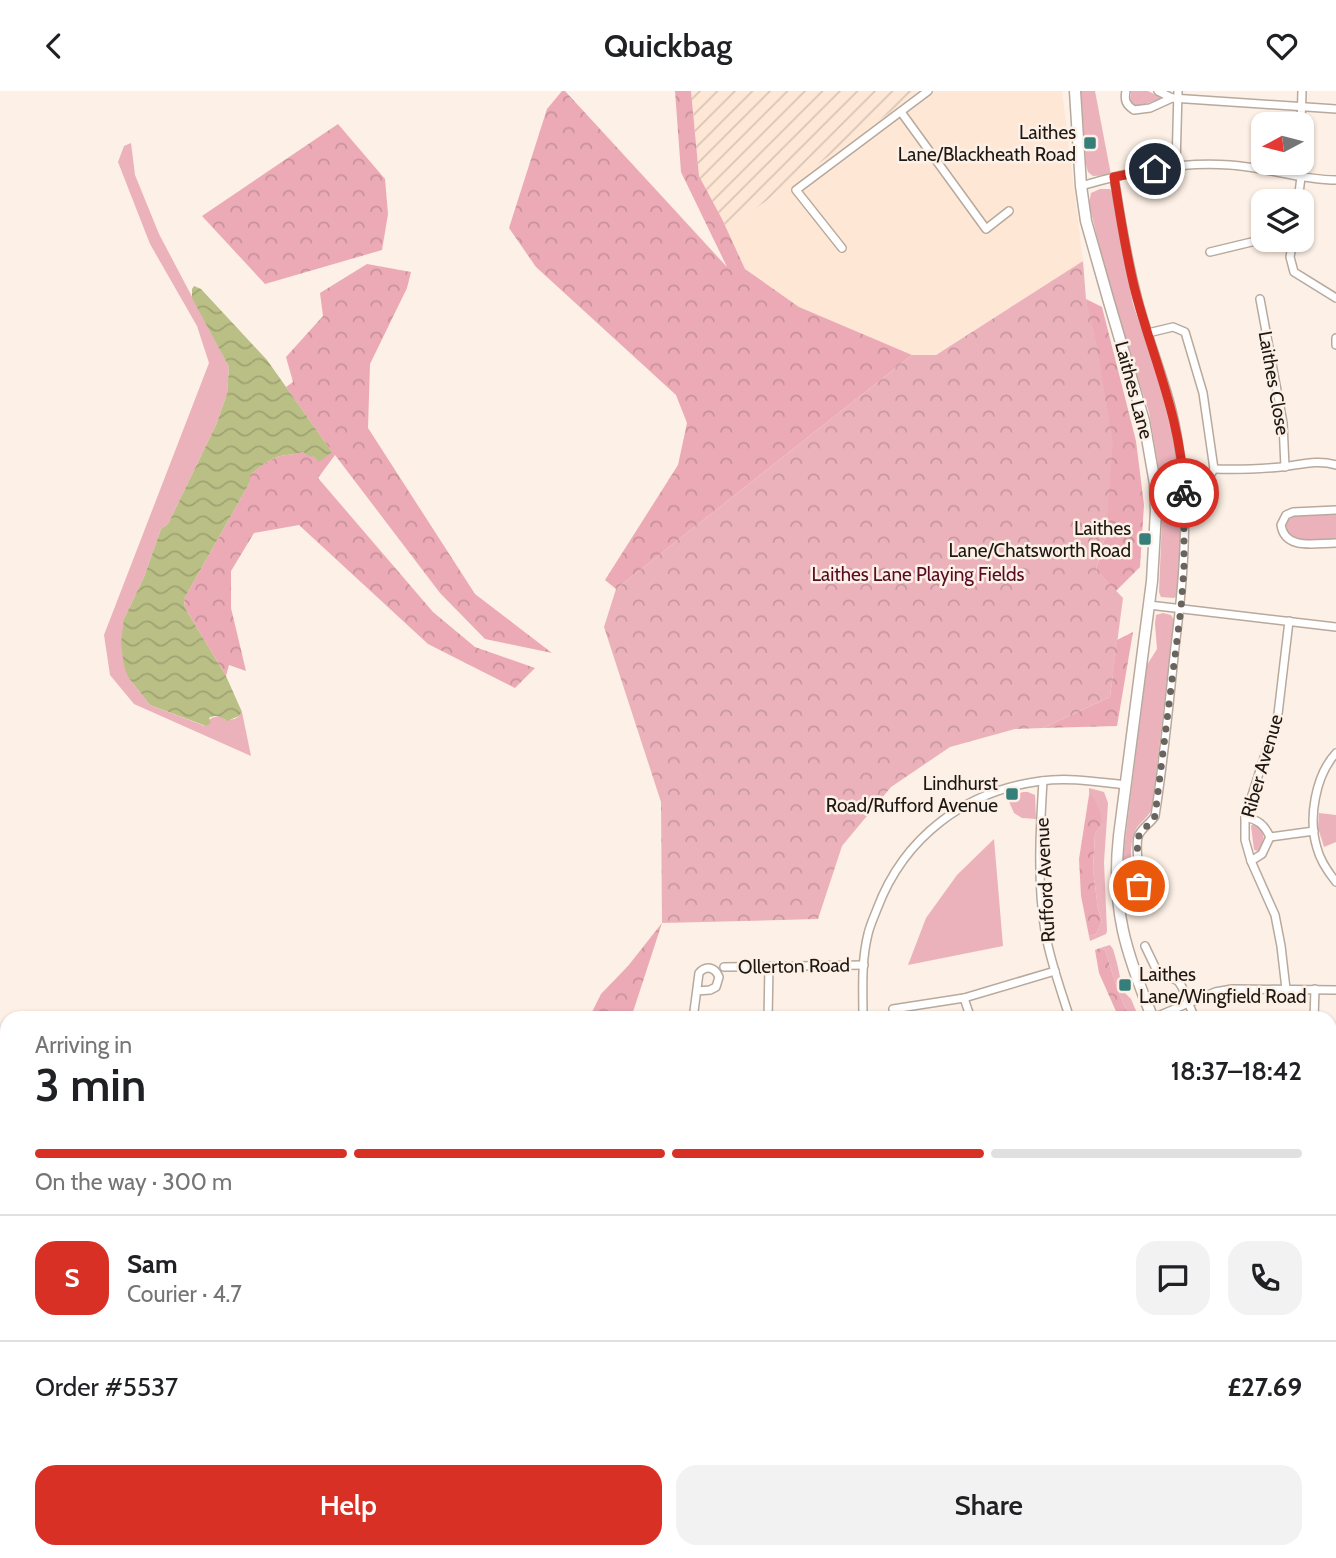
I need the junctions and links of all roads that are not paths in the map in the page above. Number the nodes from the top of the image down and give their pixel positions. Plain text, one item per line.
1 (928, 91) edge
2 (1075, 91) edge
3 (1126, 91) edge
4 (1158, 91) edge
5 (1301, 91) edge
6 (1176, 96) edge
7 (1301, 107) junction
8 (1336, 109) edge
9 (901, 112) junction
10 (1301, 112) edge
11 (1176, 165) junction
12 (1114, 177) junction
13 (1301, 177) junction
14 (1336, 180) edge
15 (1081, 186) junction
16 (1300, 189) edge
17 (1009, 211) dead end
18 (1251, 242) edge
19 (842, 249) dead end
20 (1210, 252) dead end
21 (1291, 252) edge
22 (1336, 298) edge
23 (1260, 299) dead end
24 (1148, 333) junction
25 (1336, 338) edge
26 (1336, 345) edge
27 (1336, 465) edge
28 (1285, 467) junction
29 (1214, 469) junction
30 (1184, 482) junction
31 (1336, 510) edge
32 (1336, 543) edge
33 (1149, 605) junction
34 (1181, 608) junction
35 (1289, 621) junction
36 (1336, 627) edge
37 (1336, 753) edge
38 (1043, 781) junction
39 (1126, 785) junction
40 (1245, 817) junction
41 (1314, 831) junction
42 (1270, 837) junction
43 (1251, 862) junction
44 (1336, 882) edge
45 (1118, 901) junction
46 (1145, 946) dead end
47 (864, 965) junction
48 (769, 966) junction
49 (723, 967) dead end
50 (1055, 971) junction
51 (1286, 989) junction
52 (1315, 989) junction
53 (1336, 990) edge
54 (697, 992) dead end
55 (964, 997) junction
56 (1189, 1003) junction
57 (694, 1011) edge
58 (768, 1011) edge
59 (863, 1011) edge
60 (893, 1011) edge
61 (968, 1011) edge
62 (1068, 1011) edge
63 (1150, 1011) edge
64 (1170, 1011) edge
65 (1192, 1011) edge
66 (1314, 1011) edge

1 - 9 street
2 - 15 main road, Laithes Lane
3 - 6 street
4 - 6 street
5 - 7 street
6 - 7 street
6 - 11 street
7 - 8 street
7 - 10 street
9 - 17 street
9 - 19 street
11 - 12 street
11 - 13 street
12 - 15 street
12 - 24 street, Laithes Lane
13 - 14 street
13 - 16 street
15 - 33 main road, Laithes Lane
18 - 20 street
21 - 22 street
23 - 28 street, Laithes Close
24 - 29 street, Laithes Lane
24 - 30 street, Laithes Lane
25 - 26 street
27 - 28 street
28 - 29 street
29 - 30 street
30 - 34 street, Laithes Lane
31 - 32 street
33 - 34 street
33 - 39 main road, Laithes Lane
34 - 35 street
34 - 45 street, Laithes Lane
35 - 36 street
35 - 40 street, Riber Avenue
37 - 41 street
38 - 39 street
38 - 47 street
38 - 50 street, Rufford Avenue
39 - 45 main road, Laithes Lane
40 - 42 street
40 - 43 street, Riber Avenue
41 - 42 street
41 - 44 street
42 - 43 street
43 - 51 street, Riber Avenue
45 - 63 main road, Laithes Lane
46 - 56 street
47 - 48 street, Ollerton Road
47 - 59 street
48 - 49 street, Ollerton Road
48 - 58 street
50 - 55 street
50 - 62 street, Rufford Avenue
51 - 52 street
51 - 56 street
52 - 53 street
52 - 66 street
54 - 57 street
55 - 60 street
55 - 61 street
56 - 64 street
56 - 65 street

